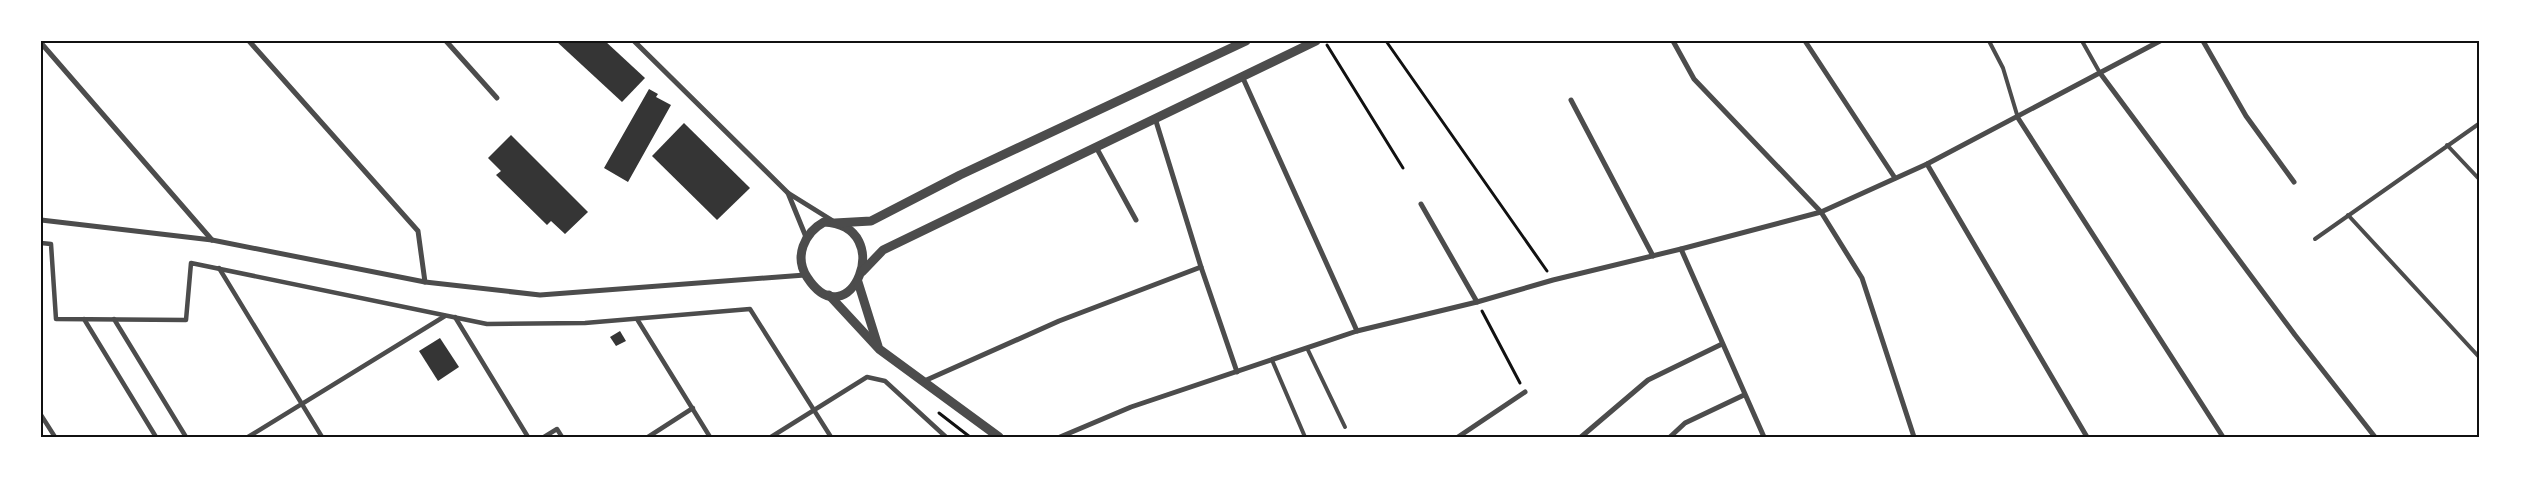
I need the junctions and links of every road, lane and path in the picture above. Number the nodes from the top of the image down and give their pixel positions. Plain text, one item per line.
1 (249, 41) edge
2 (446, 41) edge
3 (634, 41) edge
4 (1246, 41) edge
5 (1316, 41) edge
6 (1325, 41) edge
7 (1386, 41) edge
8 (1673, 41) edge
9 (1805, 41) edge
10 (1988, 41) edge
11 (2082, 41) edge
12 (2160, 41) edge
13 (2203, 41) edge
14 (41, 43) edge
15 (2100, 73) junction
16 (1242, 76) junction
17 (498, 98) dead end
18 (1570, 100) dead end
19 (1155, 118) junction
20 (2018, 118) junction
21 (2480, 123) edge
22 (2447, 145) junction
23 (1095, 146) junction
24 (1927, 164) junction
25 (1403, 168) dead end
26 (1895, 178) junction
27 (2480, 180) edge
28 (2294, 182) dead end
29 (788, 192) junction
30 (1421, 204) dead end
31 (1820, 212) junction
32 (2348, 215) junction
33 (41, 220) edge
34 (1136, 220) dead end
35 (835, 223) junction
36 (806, 237) junction
37 (2316, 239) dead end
38 (212, 240) junction
39 (41, 243) edge
40 (1681, 249) junction
41 (1653, 256) junction
42 (1201, 267) junction
43 (219, 268) junction
44 (862, 272) junction
45 (805, 275) junction
46 (1553, 280) junction
47 (425, 282) junction
48 (858, 282) junction
49 (829, 295) junction
50 (1477, 302) junction
51 (445, 316) junction
52 (455, 317) junction
53 (84, 319) junction
54 (637, 319) junction
55 (114, 320) junction
56 (1357, 331) junction
57 (1722, 344) junction
58 (879, 348) junction
59 (1307, 348) junction
60 (2480, 358) edge
61 (1272, 360) junction
62 (1237, 372) junction
63 (922, 382) junction
64 (1525, 392) joint
65 (1744, 395) junction
66 (302, 404) junction
67 (693, 408) junction
68 (814, 410) junction
69 (41, 415) edge
70 (1345, 428) dead end
71 (55, 437) edge
72 (156, 437) edge
73 (186, 437) edge
74 (248, 437) edge
75 (322, 437) edge
76 (528, 437) edge
77 (544, 437) edge
78 (562, 437) edge
79 (648, 437) edge
80 (710, 437) edge
81 (771, 437) edge
82 (831, 437) edge
83 (946, 437) edge
84 (999, 437) edge
85 (1060, 437) edge
86 (1305, 437) edge
87 (1458, 437) edge
88 (1581, 437) edge
89 (1670, 437) edge
90 (1764, 437) edge
91 (1914, 437) edge
92 (2087, 437) edge
93 (2223, 437) edge
94 (2375, 437) edge

1 - 47 street
2 - 17 street
3 - 29 street
4 - 35 street
5 - 16 street
6 - 25 path
7 - 46 path
8 - 31 street
9 - 26 street
10 - 20 lane
11 - 15 lane
12 - 15 street
13 - 28 street
14 - 38 street
15 - 20 street
15 - 94 street
16 - 19 street
16 - 56 street
18 - 41 street
19 - 23 street
19 - 42 street
20 - 24 street
20 - 93 street
21 - 22 lane
22 - 27 lane
22 - 32 lane
23 - 34 street
23 - 44 street
24 - 26 street
24 - 92 street
26 - 31 street
29 - 35 street
29 - 36 street
30 - 50 street
31 - 40 street
31 - 91 street
32 - 37 lane
32 - 60 lane
33 - 38 street
35 - 36 street
35 - 44 street
36 - 45 street
38 - 47 street
39 - 53 street
40 - 41 street
40 - 57 street
41 - 46 street
42 - 62 street
42 - 63 street
43 - 51 street
43 - 55 street
43 - 66 street
44 - 48 street
45 - 47 street
45 - 49 street
46 - 50 street
48 - 49 street
48 - 58 street
49 - 58 street
50 - 56 street
50 - 64 path
51 - 52 street
51 - 66 street
52 - 54 street
52 - 76 street
53 - 55 street
53 - 72 street
54 - 67 street
54 - 68 street
55 - 73 street
56 - 59 street
57 - 65 street
57 - 88 street
58 - 63 street
59 - 61 street
59 - 70 lane
61 - 62 street
61 - 86 lane
62 - 85 street
63 - 84 street
64 - 87 street
65 - 89 street
65 - 90 street
66 - 74 street
66 - 75 street
67 - 79 street
67 - 80 street
68 - 81 street
68 - 82 street
68 - 83 street
69 - 71 street
77 - 78 street

